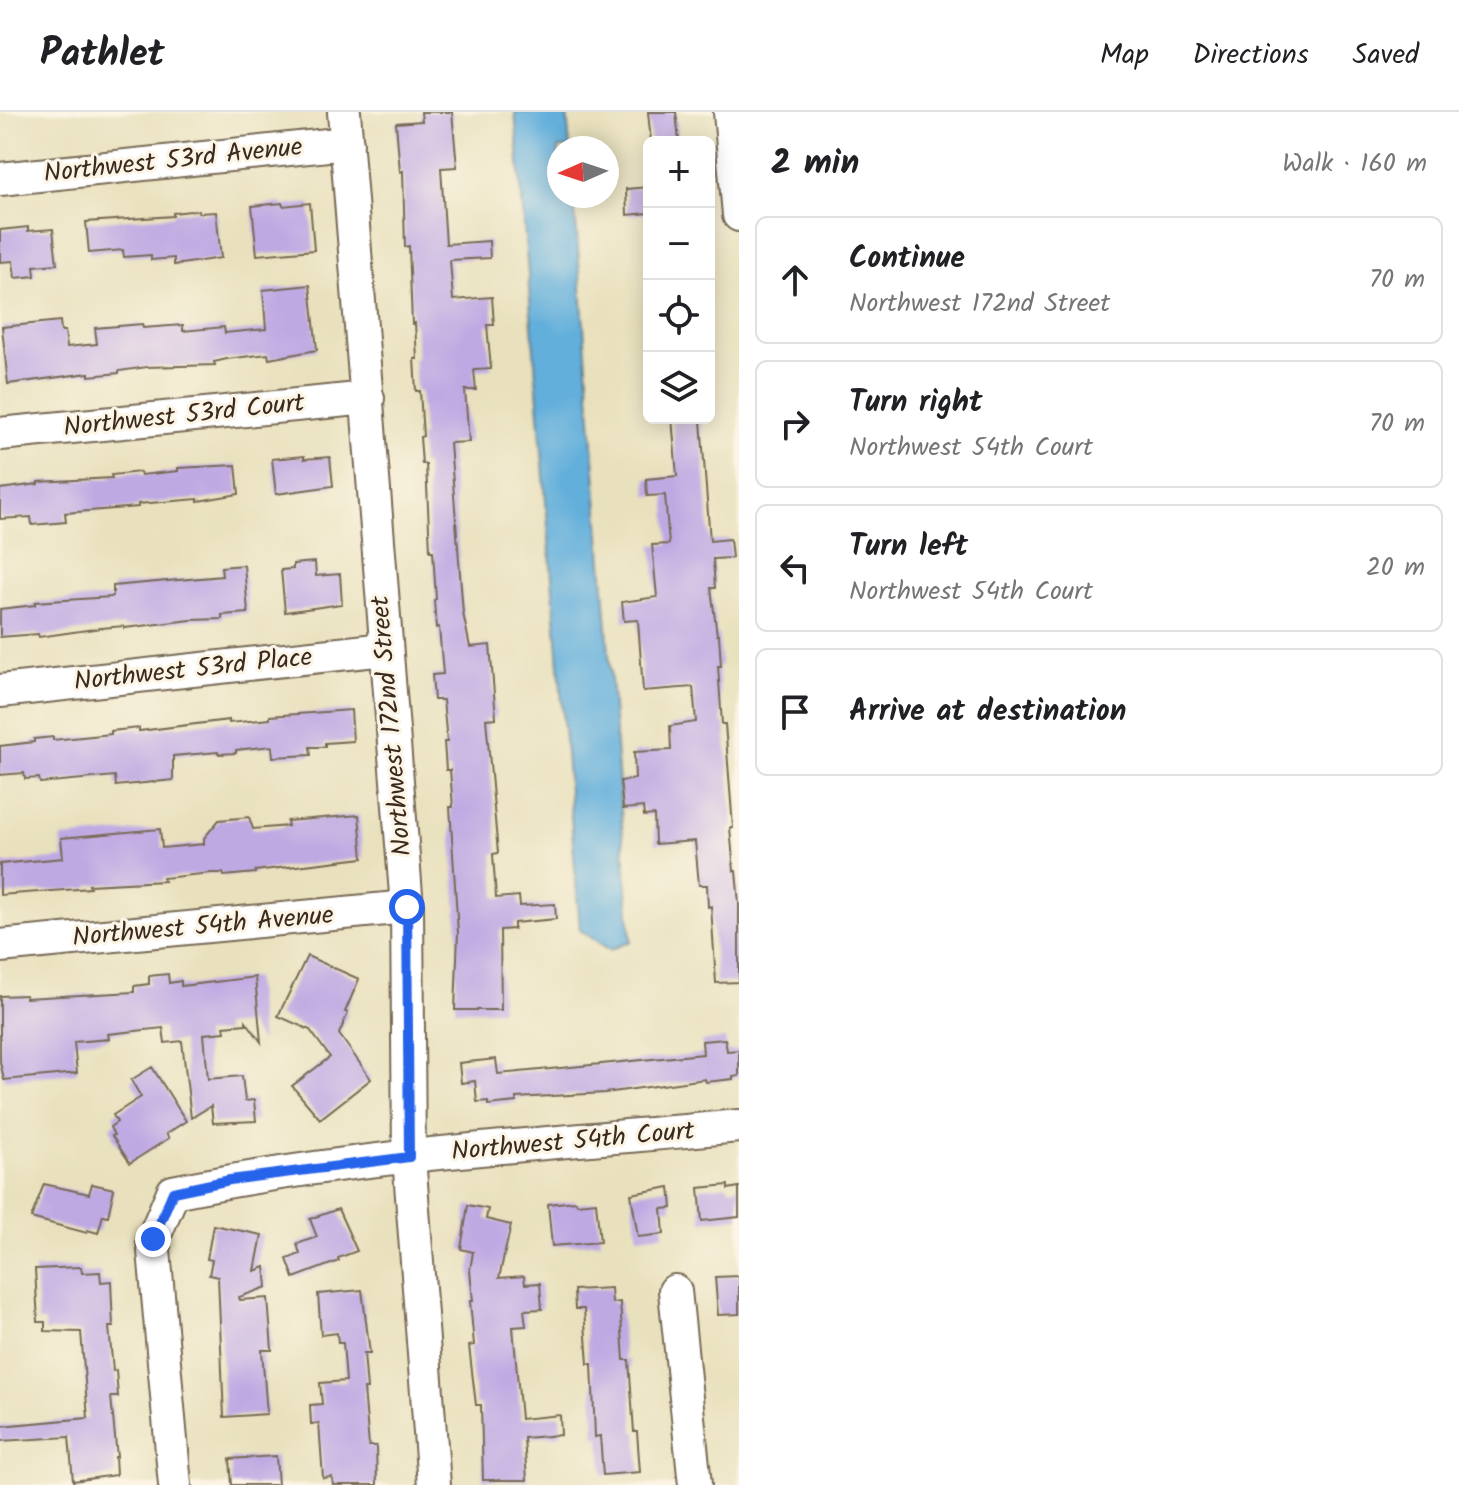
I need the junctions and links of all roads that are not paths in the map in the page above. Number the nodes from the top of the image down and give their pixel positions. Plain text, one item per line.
1 (730, 112) edge
2 (346, 128) edge
3 (0, 179) edge
4 (739, 215) edge
5 (368, 398) junction
6 (0, 434) edge
7 (385, 649) junction
8 (0, 691) edge
9 (407, 907) junction
10 (0, 946) edge
11 (739, 1126) edge
12 (409, 1157) junction
13 (675, 1291) dead end
14 (175, 1485) edge
15 (434, 1485) edge
16 (695, 1485) edge

1 - 4 street
2 - 3 street, Northwest 53rd Avenue
2 - 5 street, Northwest 172nd Street
5 - 6 street, Northwest 53rd Court
5 - 7 street, Northwest 172nd Street
7 - 8 street, Northwest 53rd Place
7 - 9 street, Northwest 172nd Street
9 - 10 street, Northwest 54th Avenue
9 - 12 street, Northwest 172nd Street
11 - 12 street, Northwest 54th Court
12 - 14 street, Northwest 54th Court
12 - 15 street, Northwest 172nd Street
13 - 16 street

